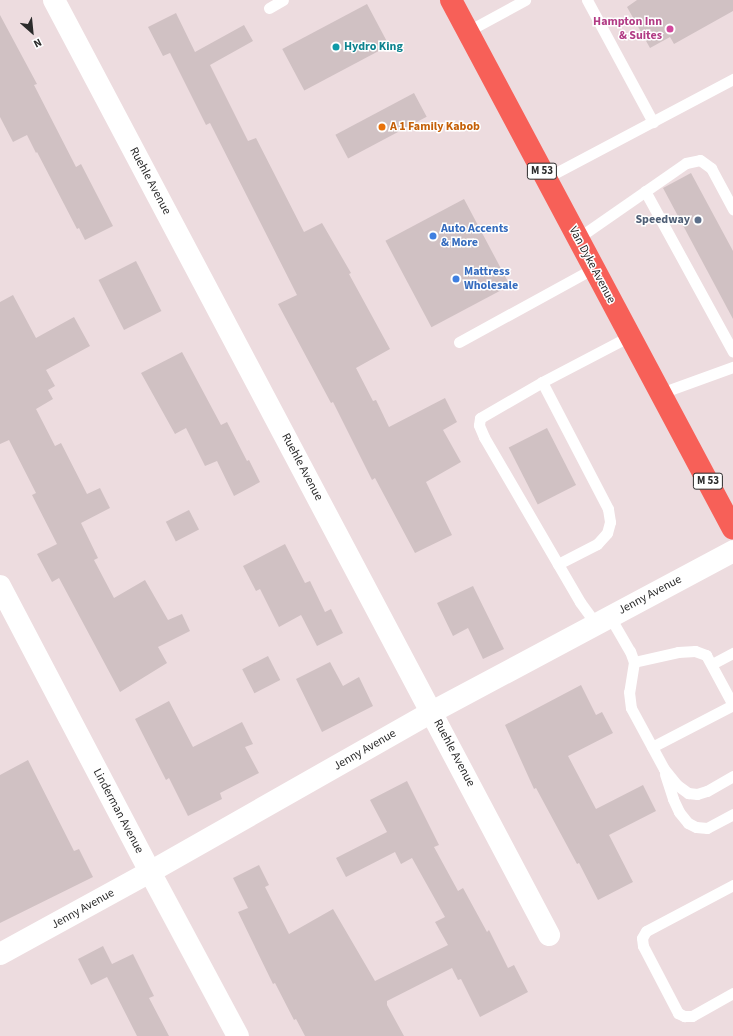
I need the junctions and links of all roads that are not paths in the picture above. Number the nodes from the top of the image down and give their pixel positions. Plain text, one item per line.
1 (54, 0) edge
2 (283, 0) edge
3 (452, 0) edge
4 (525, 0) edge
5 (587, 0) edge
6 (269, 8) dead end
7 (468, 31) junction
8 (733, 79) edge
9 (653, 122) junction
10 (546, 178) junction
11 (646, 191) junction
12 (733, 209) edge
13 (578, 238) junction
14 (594, 268) junction
15 (630, 336) junction
16 (459, 342) dead end
17 (733, 352) edge
18 (733, 367) edge
19 (542, 382) junction
20 (660, 393) junction
21 (733, 529) edge
22 (733, 551) edge
23 (558, 564) junction
24 (0, 586) edge
25 (603, 620) junction
26 (733, 653) edge
27 (634, 662) junction
28 (712, 664) junction
29 (432, 712) junction
30 (652, 747) junction
31 (664, 769) junction
32 (733, 776) edge
33 (733, 814) edge
34 (150, 872) junction
35 (733, 885) edge
36 (549, 935) dead end
37 (0, 954) edge
38 (733, 993) edge
39 (238, 1036) edge

1 - 29 street, Ruehle Avenue
2 - 6 lane
3 - 7 main road, Van Dyke Avenue / M 53
4 - 7 lane
5 - 9 lane
7 - 10 main road, Van Dyke Avenue / M 53
8 - 9 lane
9 - 10 lane
10 - 13 main road, Van Dyke Avenue / M 53
11 - 12 lane
11 - 13 lane
11 - 17 lane
13 - 14 main road, Van Dyke Avenue / M 53
14 - 15 main road, Van Dyke Avenue / M 53
14 - 16 lane
15 - 19 lane
15 - 20 main road, Van Dyke Avenue / M 53
18 - 20 lane
19 - 23 lane
19 - 23 lane
20 - 21 main road, Van Dyke Avenue / M 53
22 - 25 street, Jenny Avenue
23 - 25 lane
24 - 34 street, Linderman Avenue
25 - 27 lane
25 - 29 street, Jenny Avenue
26 - 28 lane
27 - 28 lane
27 - 30 lane
28 - 30 lane
29 - 34 street, Jenny Avenue
29 - 36 street, Ruehle Avenue
30 - 31 lane
31 - 32 lane
31 - 33 lane
34 - 37 street, Jenny Avenue
34 - 39 street, Linderman Avenue
35 - 38 lane

